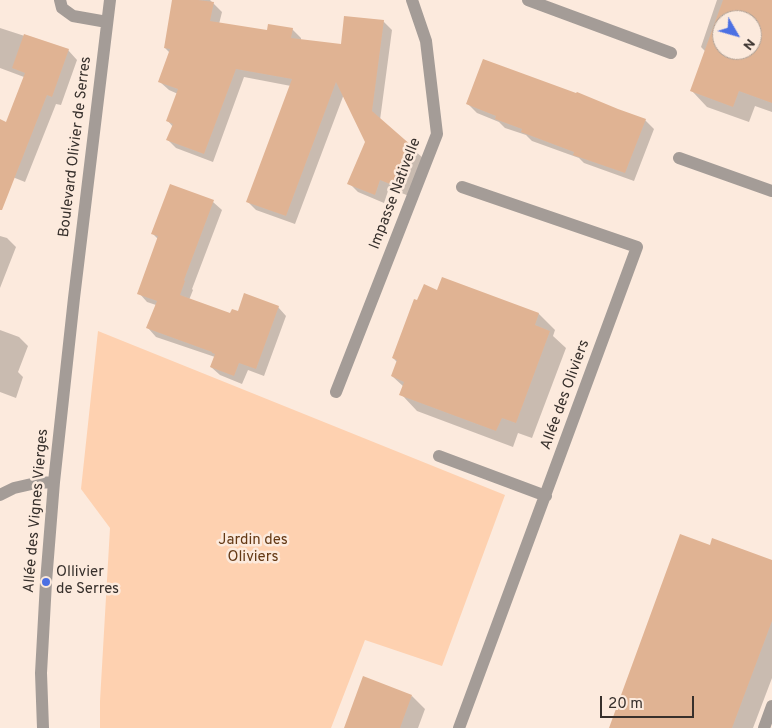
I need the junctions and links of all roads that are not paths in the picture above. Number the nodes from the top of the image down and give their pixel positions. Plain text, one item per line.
1 (60, 0) edge
2 (110, 0) edge
3 (412, 0) edge
4 (528, 0) edge
5 (107, 22) junction
6 (671, 53) dead end
7 (679, 158) dead end
8 (462, 187) dead end
9 (772, 191) edge
10 (74, 298) joint
11 (336, 392) dead end
12 (440, 456) dead end
13 (54, 482) junction
14 (0, 495) edge
15 (546, 496) junction
16 (772, 706) edge
17 (43, 728) edge
18 (459, 728) edge
19 (764, 728) edge

1 - 5 street
2 - 5 street, Boulevard Olivier de Serres
3 - 11 street, Impasse Nativelle
4 - 6 street
5 - 10 street, Boulevard Olivier de Serres
7 - 9 street
8 - 15 street, Allée des Oliviers
10 - 13 street, Allée des Vignes Vierges
12 - 15 street
13 - 14 street
13 - 17 street, Allée des Vignes Vierges
15 - 18 street, Allée des Oliviers
16 - 19 street

